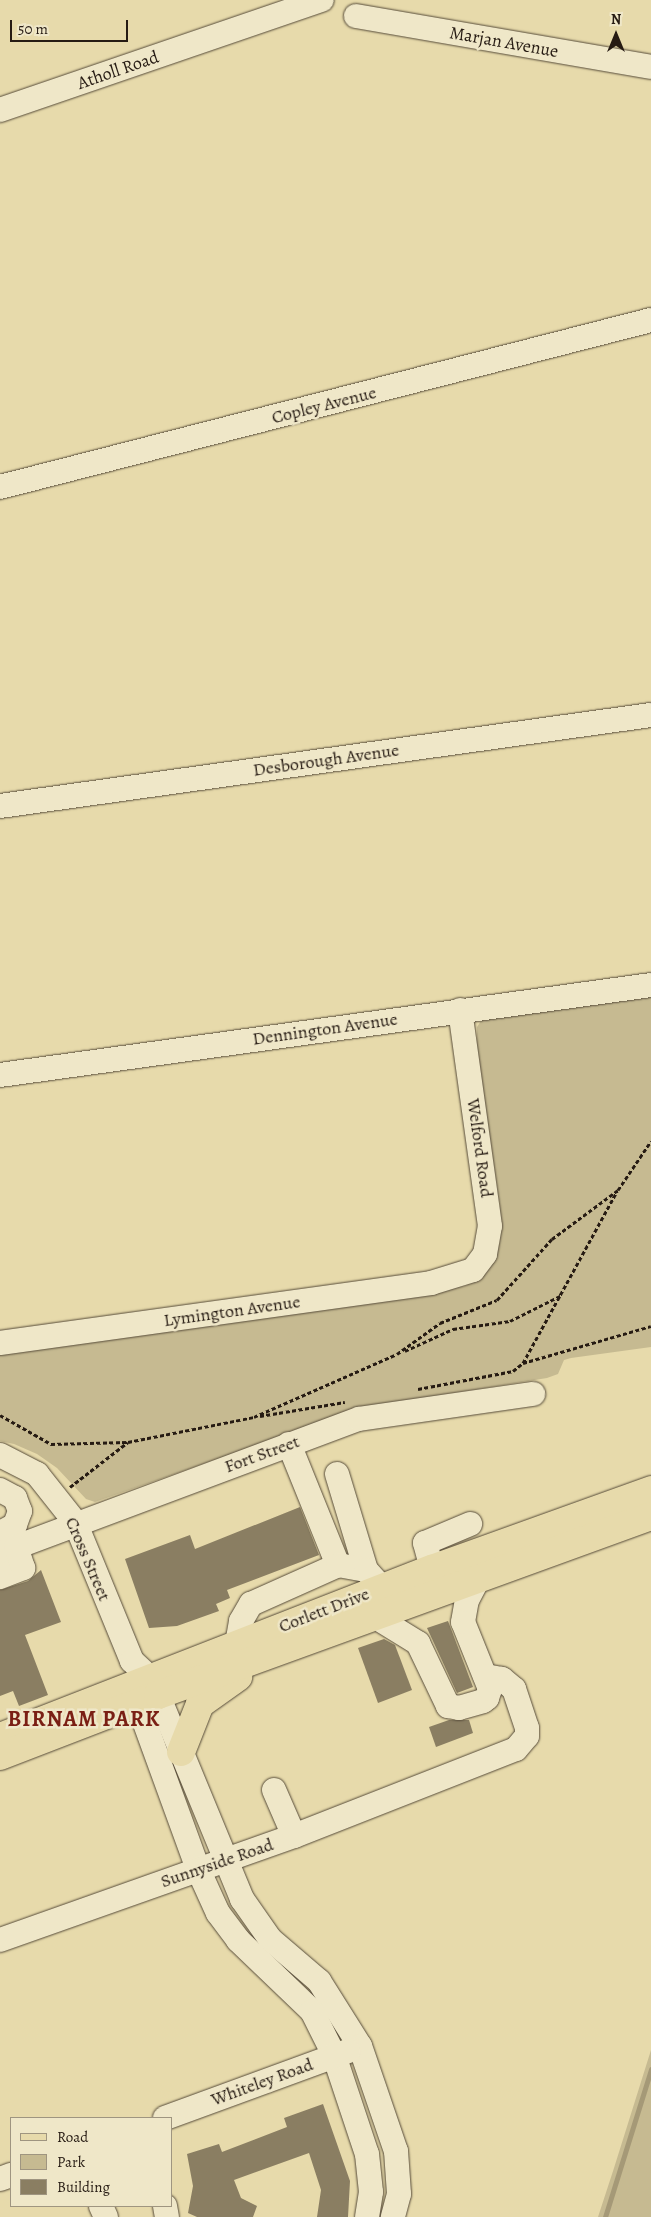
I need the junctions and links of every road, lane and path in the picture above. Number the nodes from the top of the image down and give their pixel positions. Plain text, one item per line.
1 (322, 0) edge
2 (356, 16) dead end
3 (651, 67) edge
4 (0, 110) edge
5 (650, 320) edge
6 (0, 487) edge
7 (651, 715) edge
8 (0, 806) edge
9 (651, 984) edge
10 (460, 1010) junction
11 (0, 1075) edge
12 (651, 1142) edge
13 (618, 1190) junction
14 (464, 1275) joint
15 (562, 1295) junction
16 (651, 1326) edge
17 (0, 1343) edge
18 (397, 1354) junction
19 (523, 1363) junction
20 (408, 1391) dead end
21 (533, 1394) dead end
22 (350, 1402) dead end
23 (0, 1415) edge
24 (254, 1417) junction
25 (128, 1442) junction
26 (289, 1444) junction
27 (0, 1455) edge
28 (337, 1474) dead end
29 (0, 1490) edge
30 (651, 1490) edge
31 (58, 1498) junction
32 (651, 1516) edge
33 (76, 1522) junction
34 (470, 1524) dead end
35 (5, 1544) edge
36 (338, 1566) junction
37 (432, 1569) junction
38 (480, 1576) junction
39 (0, 1577) edge
40 (374, 1579) junction
41 (374, 1616) junction
42 (237, 1644) junction
43 (268, 1657) junction
44 (485, 1676) junction
45 (142, 1685) junction
46 (0, 1737) edge
47 (181, 1752) junction
48 (0, 1756) edge
49 (274, 1790) dead end
50 (294, 1836) junction
51 (227, 1860) junction
52 (198, 1868) junction
53 (0, 1940) edge
54 (360, 2046) junction
55 (334, 2055) junction
56 (168, 2117) edge
57 (367, 2217) edge
58 (393, 2217) edge

1 - 4 street, Atholl Road
2 - 3 street, Marjan Avenue
5 - 6 street, Copley Avenue
7 - 8 street, Desborough Avenue
9 - 10 street, Dennington Avenue
10 - 11 street, Dennington Avenue
10 - 14 street, Welford Road
12 - 13 path
13 - 15 path
13 - 18 path
14 - 17 street, Lymington Avenue
15 - 18 path
15 - 19 path
16 - 19 path
18 - 24 path
19 - 20 path
21 - 26 street, Fort Street
22 - 24 path
23 - 25 path
24 - 25 path
25 - 31 path
26 - 33 street, Fort Street
26 - 36 street
27 - 31 street, Cross Street
28 - 40 street
29 - 35 street
30 - 37 main road, Corlett Drive
31 - 33 street, Cross Street
32 - 38 main road, Corlett Drive
33 - 35 street, Fort Street
33 - 45 street, Cross Street
34 - 37 street
35 - 39 street
36 - 40 street
36 - 42 street
37 - 40 main road, Corlett Drive
38 - 41 main road, Corlett Drive
38 - 44 street
40 - 42 main road, Corlett Drive
41 - 43 main road, Corlett Drive
41 - 44 street
42 - 45 main road, Corlett Drive
43 - 45 main road, Corlett Drive
43 - 47 main road
44 - 50 street, Sunnyside Road
45 - 46 main road, Corlett Drive
45 - 47 street, Cross Street
45 - 48 main road, Corlett Drive
45 - 52 street, Cross Street
47 - 51 street, Cross Street
49 - 50 street
50 - 51 street, Sunnyside Road
51 - 52 street, Sunnyside Road
51 - 54 street, Cross Street
52 - 53 street, Sunnyside Road
52 - 55 street, Cross Street
54 - 55 street, Whiteley Road
54 - 58 street, Cross Street
55 - 56 street, Whiteley Road
55 - 57 street, Cross Street

